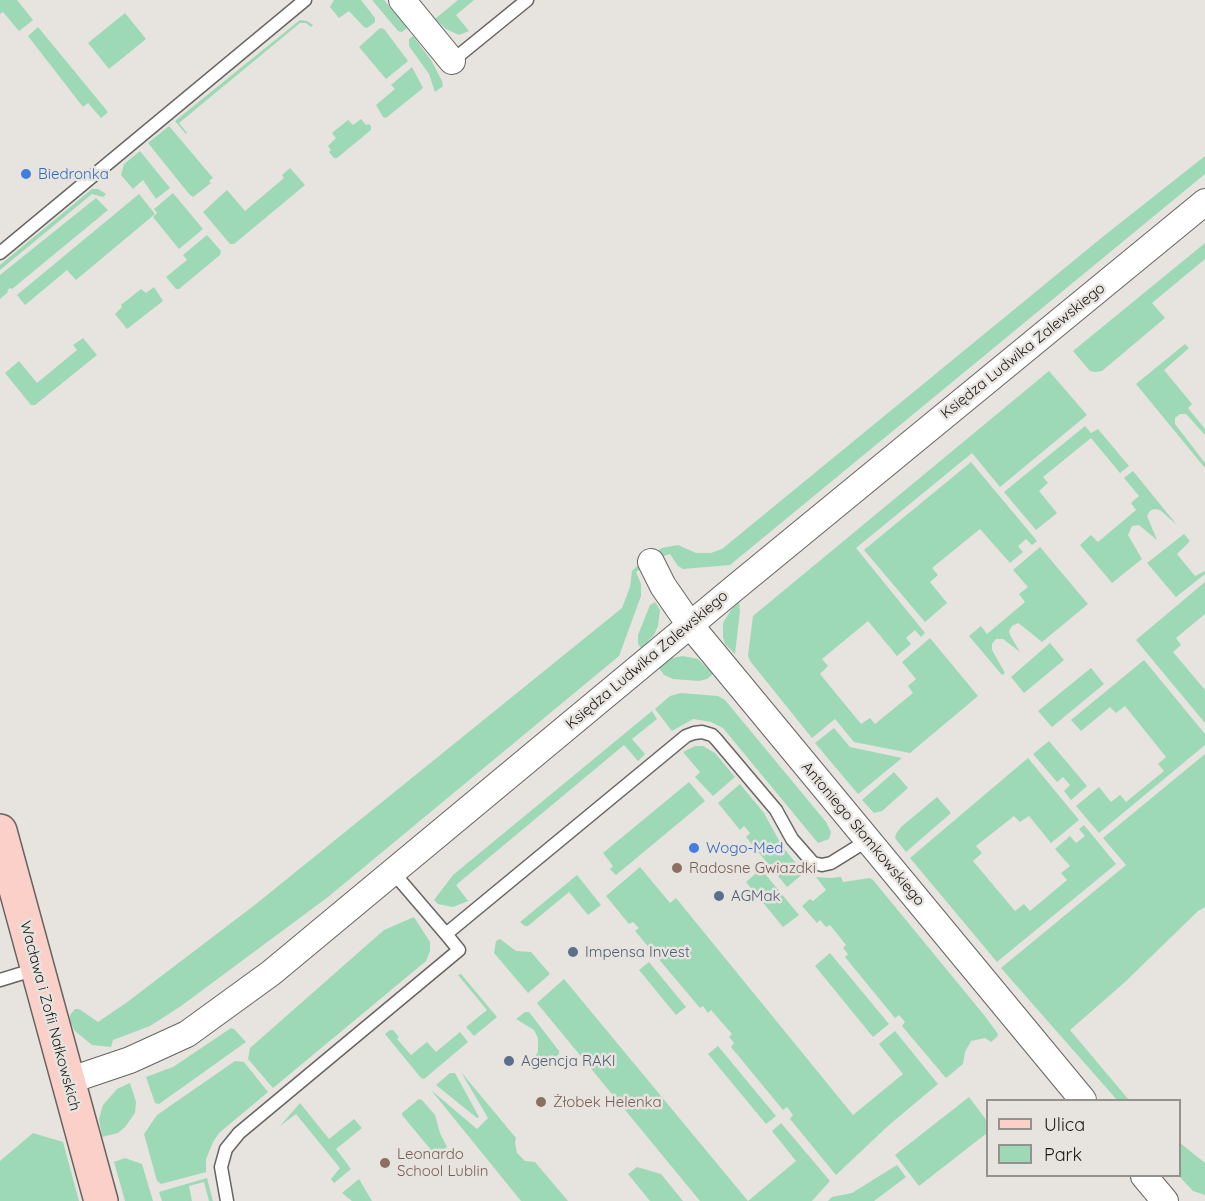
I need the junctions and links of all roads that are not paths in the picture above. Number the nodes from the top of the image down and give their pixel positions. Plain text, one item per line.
1 (305, 0) edge
2 (402, 0) edge
3 (527, 0) edge
4 (452, 61) joint
5 (1205, 202) edge
6 (0, 253) edge
7 (651, 562) dead end
8 (690, 625) junction
9 (0, 831) edge
10 (868, 840) junction
11 (392, 872) junction
12 (446, 934) junction
13 (37, 969) junction
14 (0, 980) edge
15 (68, 1081) junction
16 (1081, 1099) edge
17 (1145, 1177) edge
18 (101, 1201) edge
19 (227, 1201) edge
20 (1165, 1201) edge

1 - 6 lane
2 - 4 street
3 - 4 lane
5 - 8 street, Księdza Ludwika Zalewskiego
7 - 8 street, Antoniego Słomkowskiego
8 - 10 street, Antoniego Słomkowskiego
8 - 11 street, Księdza Ludwika Zalewskiego
9 - 13 street, Wacława i Zofii Nałkowskich
10 - 12 lane
10 - 16 street, Antoniego Słomkowskiego
11 - 12 lane
11 - 15 street, Księdza Ludwika Zalewskiego
12 - 19 lane
13 - 14 lane
13 - 15 street, Wacława i Zofii Nałkowskich
15 - 18 street, Wacława i Zofii Nałkowskich
17 - 20 street

